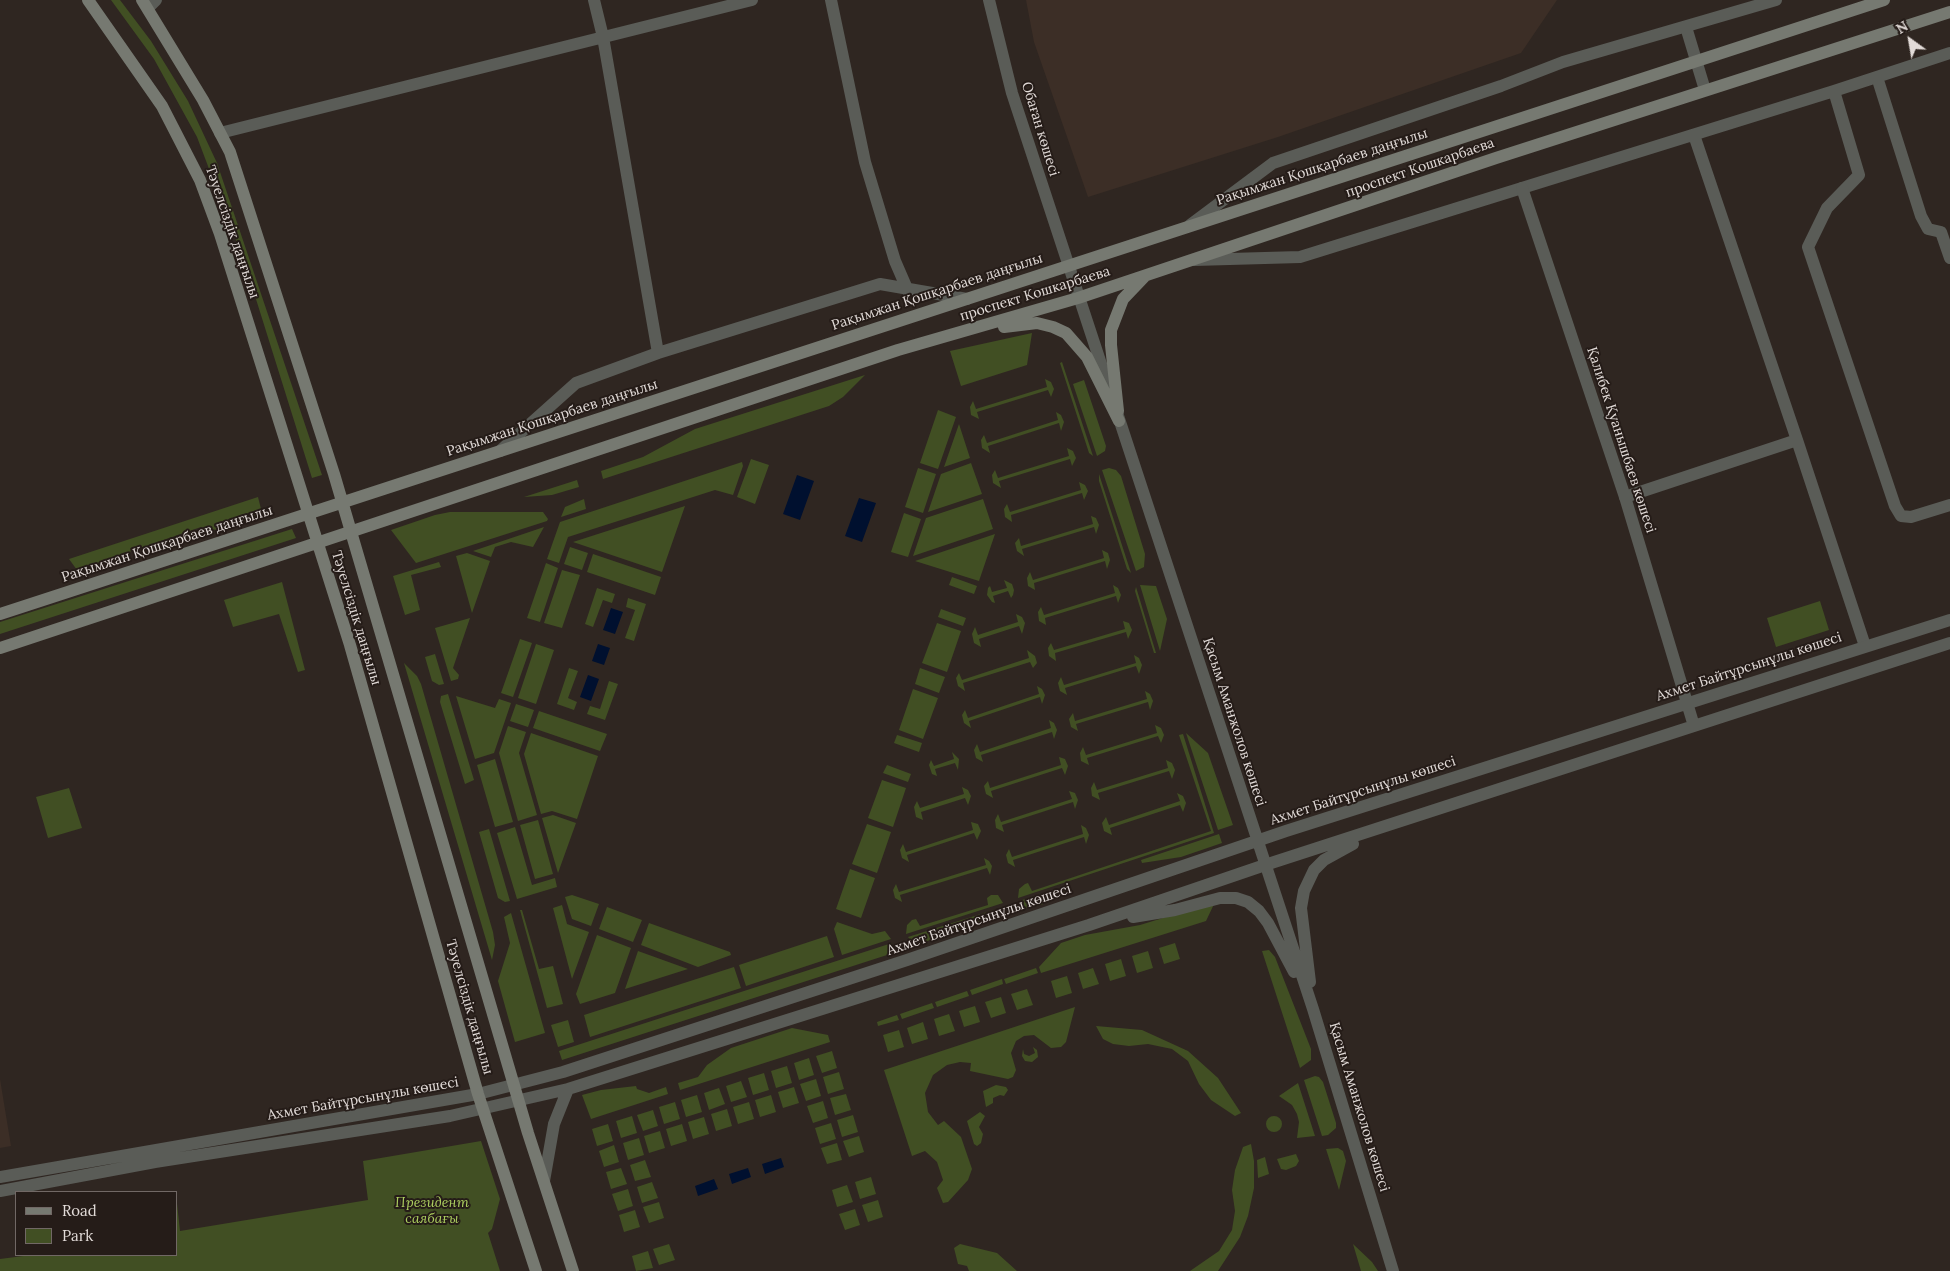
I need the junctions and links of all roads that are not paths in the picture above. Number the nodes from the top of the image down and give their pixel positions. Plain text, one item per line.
1 (88, 0) edge
2 (594, 0) edge
3 (752, 0) edge
4 (831, 0) edge
5 (989, 0) edge
6 (1776, 0) edge
7 (1884, 0) edge
8 (148, 3) edge
9 (1950, 12) edge
10 (1686, 27) junction
11 (603, 37) junction
12 (1950, 53) edge
13 (1696, 60) junction
14 (1877, 77) junction
15 (1705, 90) junction
16 (1834, 91) junction
17 (220, 133) junction
18 (1694, 135) junction
19 (1522, 188) junction
20 (1187, 227) junction
21 (1946, 231) edge
22 (1950, 258) edge
23 (1192, 260) junction
24 (1068, 266) junction
25 (1145, 276) junction
26 (908, 291) junction
27 (1078, 298) junction
28 (966, 299) junction
29 (945, 337) junction
30 (658, 354) junction
31 (1119, 421) junction
32 (1797, 440) junction
33 (500, 450) junction
34 (1625, 497) junction
35 (342, 502) junction
36 (1950, 505) edge
37 (308, 513) junction
38 (351, 531) junction
39 (318, 542) junction
40 (0, 614) edge
41 (1950, 620) edge
42 (1950, 643) edge
43 (1865, 646) junction
44 (0, 648) edge
45 (1687, 702) junction
46 (1694, 726) junction
47 (1433, 810) junction
48 (1257, 841) junction
49 (1265, 864) junction
50 (1089, 925) junction
51 (1313, 1009) junction
52 (514, 1085) junction
53 (568, 1089) junction
54 (478, 1094) junction
55 (519, 1101) junction
56 (484, 1109) junction
57 (0, 1177) edge
58 (544, 1181) junction
59 (0, 1191) edge
60 (536, 1271) edge
61 (573, 1271) edge
62 (1393, 1271) edge

1 - 37 main road, Тәуелсіздік даңғылы
2 - 11 street
3 - 11 street
4 - 26 street
5 - 24 street, Обаған көшесі
6 - 10 street
7 - 13 main road, Рақымжан Қошқарбаев даңғылы
8 - 17 main road, Тәуелсіздік даңғылы
9 - 15 main road, проспект Кошкарбаева
10 - 13 street
10 - 20 street
11 - 17 street
11 - 30 street
12 - 14 street
13 - 15 street
13 - 20 main road, Рақымжан Қошқарбаев даңғылы
14 - 16 street
14 - 21 street
15 - 23 main road, проспект Кошкарбаева
16 - 18 street
16 - 36 street
17 - 35 main road, Тәуелсіздік даңғылы
18 - 19 street
18 - 32 street
19 - 23 street
19 - 34 street, Қалибек Қуанышбаев көшесі
20 - 24 main road, Рақымжан Қошқарбаев даңғылы
21 - 22 street
23 - 25 main road, проспект Кошкарбаева
24 - 27 street, Обаған көшесі
24 - 28 main road, Рақымжан Қошқарбаев даңғылы
25 - 27 main road, проспект Кошкарбаева
25 - 31 main road
26 - 28 street
26 - 30 street
27 - 29 main road, проспект Кошкарбаева
27 - 31 street, Қасым Аманжолов көшесі
28 - 33 main road, Рақымжан Қошқарбаев даңғылы
29 - 31 main road
29 - 38 main road, проспект Кошкарбаева
30 - 33 street
31 - 48 street, Қасым Аманжолов көшесі
32 - 34 street
32 - 43 street
33 - 35 main road, Рақымжан Қошқарбаев даңғылы
34 - 45 street, Қалибек Қуанышбаев көшесі
35 - 37 main road, Рақымжан Қошқарбаев даңғылы
35 - 38 main road, Тәуелсіздік даңғылы
37 - 39 main road, Тәуелсіздік даңғылы
37 - 40 main road, Рақымжан Қошқарбаев даңғылы
38 - 39 main road
38 - 52 main road, Тәуелсіздік даңғылы
39 - 44 main road
39 - 54 main road, Тәуелсіздік даңғылы
41 - 43 street, Ахмет Байтұрсынұлы көшесі
42 - 46 street, Ахмет Байтұрсынұлы көшесі
43 - 45 street, Ахмет Байтұрсынұлы көшесі
45 - 46 street, Қалибек Қуанышбаев көшесі
45 - 48 street, Ахмет Байтұрсынұлы көшесі
46 - 47 street, Ахмет Байтұрсынұлы көшесі
47 - 49 street, Ахмет Байтұрсынұлы көшесі
47 - 51 street
48 - 49 street, Қасым Аманжолов көшесі
48 - 52 street, Ахмет Байтұрсынұлы көшесі
49 - 50 street, Ахмет Байтұрсынұлы көшесі
49 - 51 street, Қасым Аманжолов көшесі
50 - 51 street
50 - 53 street, Ахмет Байтұрсынұлы көшесі
51 - 62 street, Қасым Аманжолов көшесі
52 - 54 street, Ахмет Байтұрсынұлы көшесі
52 - 55 main road, Тәуелсіздік даңғылы
53 - 55 street, Ахмет Байтұрсынұлы көшесі
53 - 58 street
54 - 56 main road, Тәуелсіздік даңғылы
54 - 57 street, Ахмет Байтұрсынұлы көшесі
55 - 56 street, Ахмет Байтұрсынұлы көшесі
55 - 58 main road, Тәуелсіздік даңғылы
56 - 59 street, Ахмет Байтұрсынұлы көшесі
56 - 60 main road, Тәуелсіздік даңғылы
58 - 61 main road, Тәуелсіздік даңғылы

